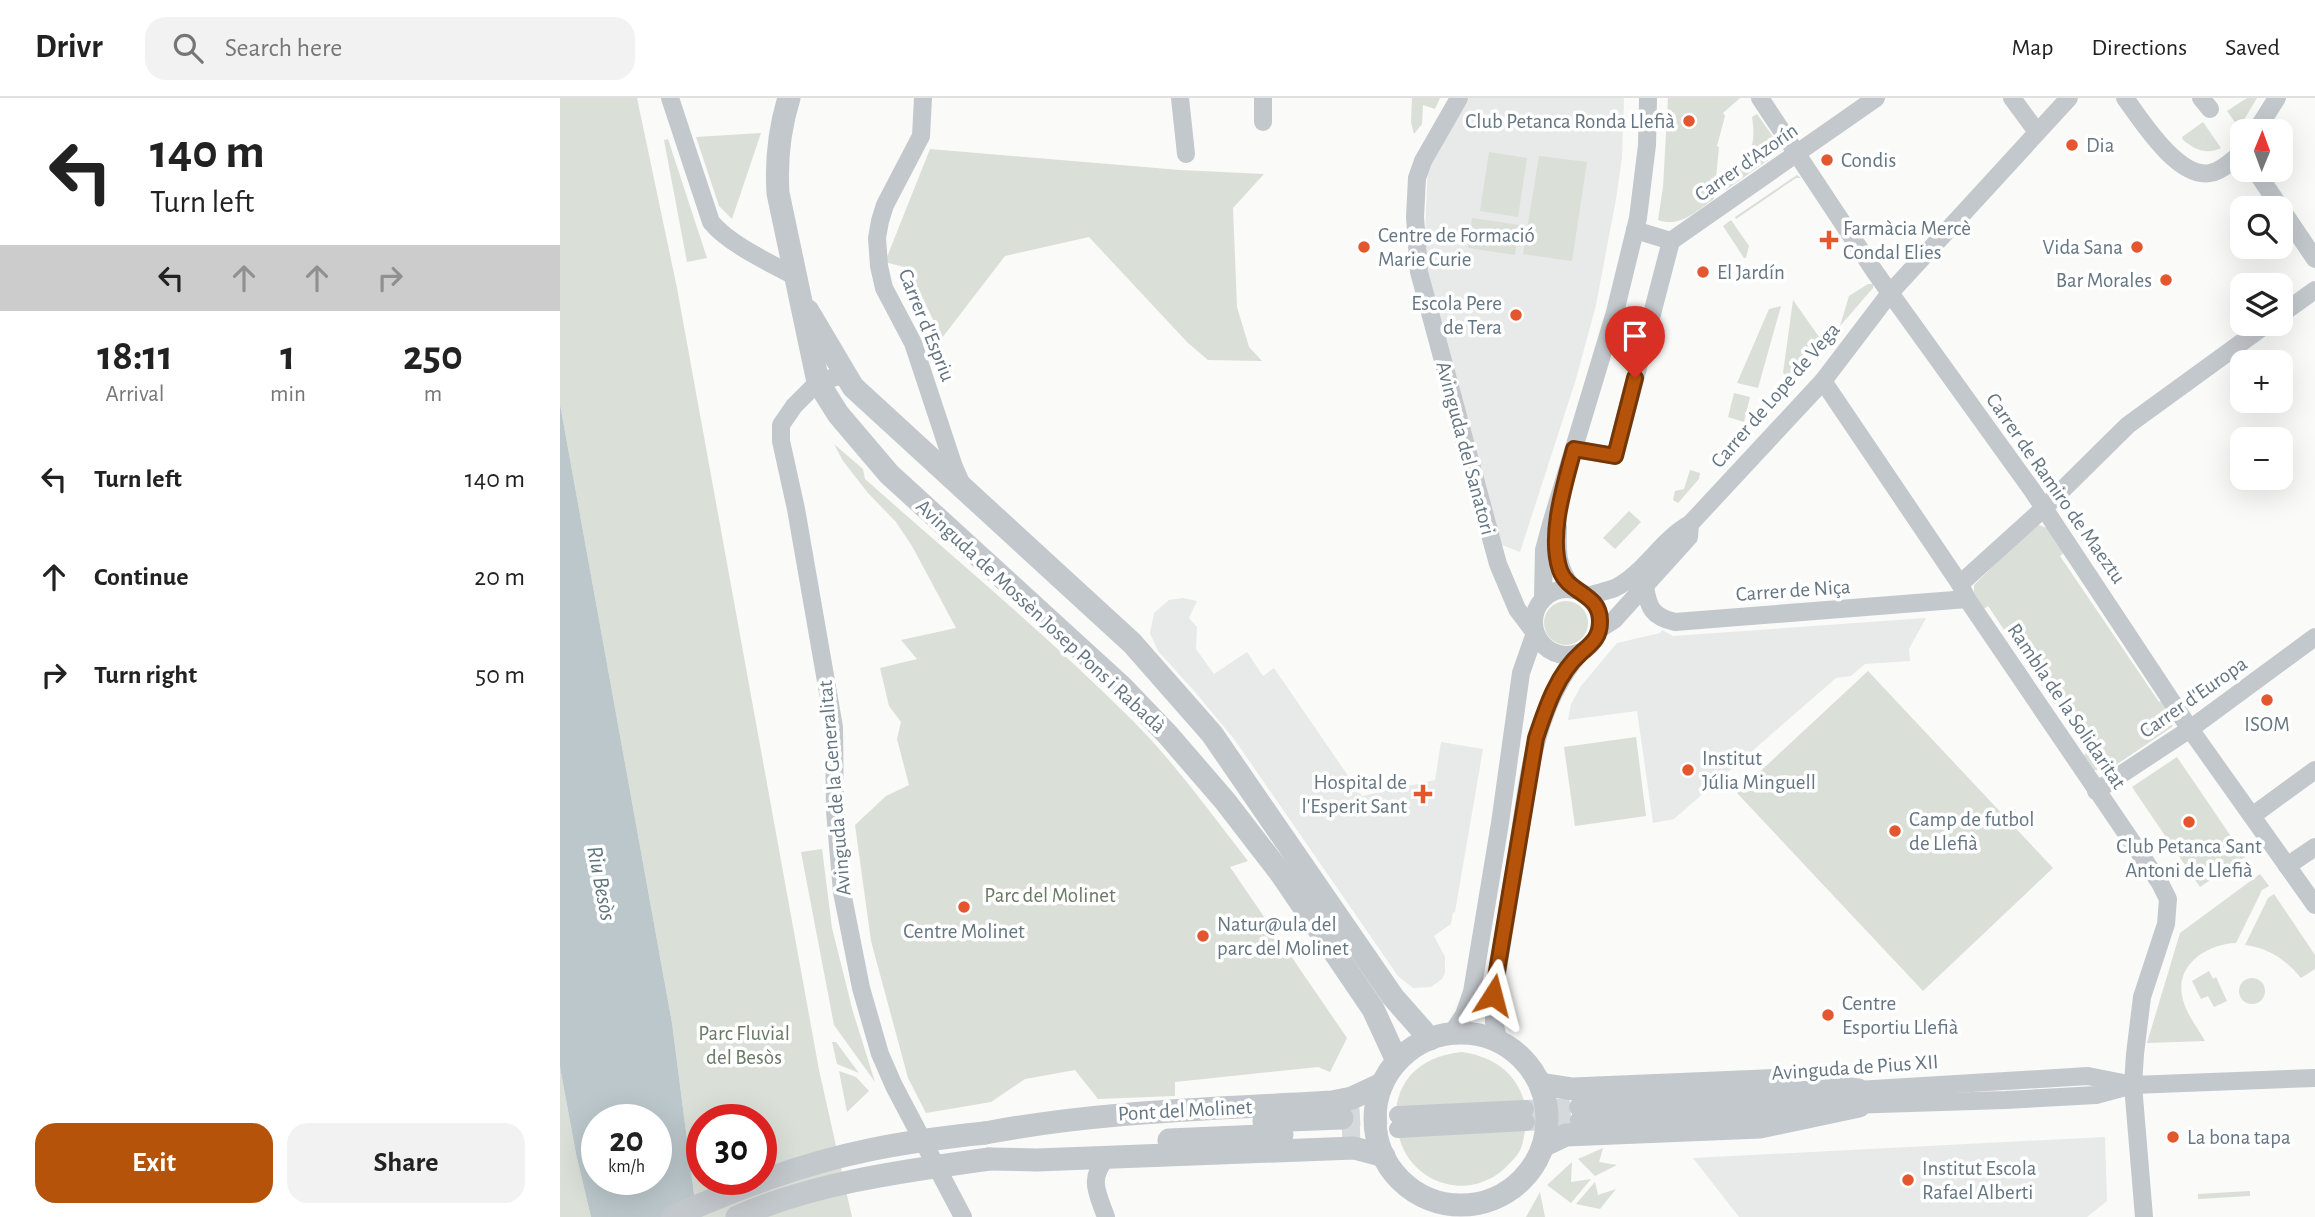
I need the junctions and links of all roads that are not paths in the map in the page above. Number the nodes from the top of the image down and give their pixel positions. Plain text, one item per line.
1 (670, 98) edge
2 (789, 98) edge
3 (923, 98) edge
4 (1180, 98) edge
5 (1263, 98) edge
6 (1460, 98) edge
7 (1648, 98) edge
8 (1760, 98) edge
9 (1876, 98) edge
10 (2012, 98) edge
11 (2069, 98) edge
12 (2125, 98) edge
13 (2277, 98) edge
14 (2264, 119) edge
15 (1263, 122) dead end
16 (2037, 132) junction
17 (1186, 154) dead end
18 (1798, 154) junction
19 (2230, 161) edge
20 (2263, 182) edge
21 (1635, 230) junction
22 (1671, 241) junction
23 (2315, 259) edge
24 (794, 276) junction
25 (2315, 290) edge
26 (1890, 293) junction
27 (802, 302) junction
28 (2293, 305) edge
29 (2250, 336) edge
30 (846, 374) junction
31 (1823, 381) junction
32 (818, 382) junction
33 (1574, 449) junction
34 (964, 489) junction
35 (1559, 503) junction
36 (2044, 508) junction
37 (1690, 524) junction
38 (1645, 586) junction
39 (1963, 591) junction
40 (1581, 592) junction
41 (1543, 598) junction
42 (1600, 629) junction
43 (1535, 633) junction
44 (2315, 637) edge
45 (1581, 652) junction
46 (1552, 696) junction
47 (1517, 712) junction
48 (2190, 729) junction
49 (2315, 770) edge
50 (2096, 791) junction
51 (2252, 817) junction
52 (2315, 847) edge
53 (2287, 866) junction
54 (2315, 905) edge
55 (1441, 1036) junction
56 (1499, 1042) junction
57 (1397, 1061) junction
58 (2315, 1078) edge
59 (1382, 1084) junction
60 (1540, 1084) junction
61 (2133, 1084) junction
62 (1858, 1098) junction
63 (1579, 1113) tunnel mouth
64 (1525, 1116) tunnel mouth
65 (1398, 1122) tunnel mouth
66 (985, 1133) junction
67 (1543, 1146) junction
68 (1384, 1156) junction
69 (1107, 1157) junction
70 (989, 1159) junction
71 (1424, 1197) junction
72 (1481, 1210) edge
73 (672, 1217) edge
74 (737, 1217) edge
75 (963, 1217) edge
76 (1106, 1217) edge
77 (1437, 1217) edge
78 (2144, 1217) edge

1 - 24 street
2 - 24 street
3 - 34 street, Carrer d'Espriu
4 - 17 street
5 - 15 street
6 - 43 street, Avinguda del Sanatori
7 - 21 street
8 - 18 street, Carrer de Ramiro de Maeztu
9 - 18 street, Carrer d'Azorín
10 - 16 street
11 - 16 street, Carrer de Lope de Vega
12 - 19 street
13 - 14 street
16 - 26 street, Carrer de Lope de Vega
18 - 22 street, Carrer d'Azorín
18 - 26 street, Carrer de Ramiro de Maeztu
20 - 23 street
21 - 22 street
21 - 33 street
22 - 33 street
24 - 27 street, Avinguda de Mossèn Josep Pons i Rabadà
25 - 28 street
26 - 31 street, Carrer de Lope de Vega
26 - 36 street, Carrer de Ramiro de Maeztu
27 - 30 street, Avinguda de Mossèn Josep Pons i Rabadà
27 - 32 street, Avinguda de Mossèn Josep Pons i Rabadà
29 - 36 street
30 - 32 street, Avinguda de la Generalitat
30 - 34 street, Avinguda de Mossèn Josep Pons i Rabadà
31 - 37 street, Carrer de Lope de Vega
31 - 39 street, Rambla de la Solidaritat
32 - 57 street, Avinguda de Mossèn Josep Pons i Rabadà
32 - 75 street, Avinguda de la Generalitat
33 - 35 street
34 - 55 street, Avinguda de Mossèn Josep Pons i Rabadà
35 - 40 street
35 - 41 street
36 - 39 street
36 - 48 street, Carrer de Ramiro de Maeztu
37 - 38 street, Carrer de Lope de Vega
37 - 40 street, Carrer de Lope de Vega
38 - 39 street, Carrer de Niça
38 - 42 street, Carrer de Lope de Vega
39 - 50 street, Rambla de la Solidaritat
40 - 41 street
40 - 42 street
41 - 43 street
42 - 45 street
43 - 45 street
43 - 47 street
44 - 48 street, Carrer d'Europa
45 - 46 street
46 - 47 street
46 - 56 street
47 - 55 street
48 - 50 street, Carrer d'Europa
48 - 51 street, Carrer de Ramiro de Maeztu
49 - 51 street
50 - 61 street, Rambla de la Solidaritat
51 - 53 street, Carrer de Ramiro de Maeztu
52 - 53 street
53 - 54 street, Carrer de Ramiro de Maeztu
55 - 56 street
55 - 57 street
56 - 60 street
57 - 59 street
58 - 61 street, Avinguda de Pius XII
59 - 66 street, Pont del Molinet
59 - 68 street
60 - 62 street
60 - 67 street
61 - 62 street, Avinguda de Pius XII
61 - 78 street, Rambla de la Solidaritat
62 - 63 street, Avinguda de Pius XII
62 - 67 street
64 - 65 street
66 - 70 street, Pont del Molinet
66 - 73 street, Pont del Molinet, bridge
67 - 72 street
68 - 69 street, Pont del Molinet
68 - 71 street
69 - 70 street, Pont del Molinet
69 - 76 street
70 - 74 street, Pont del Molinet, bridge
71 - 72 street
71 - 77 street

